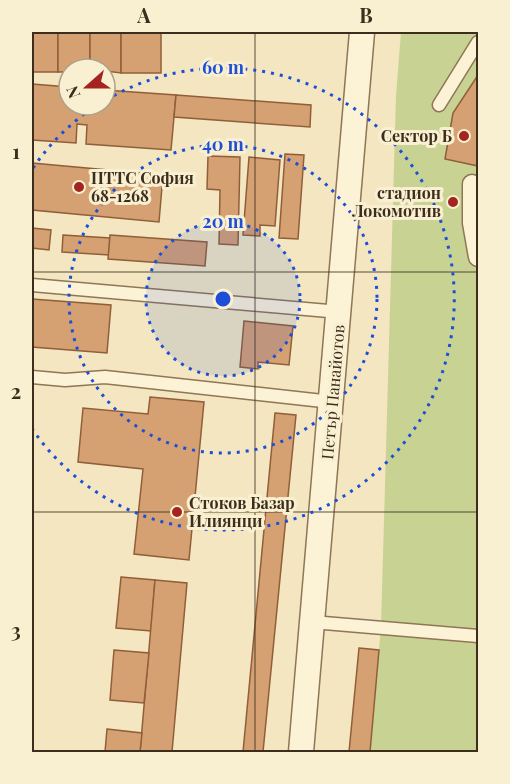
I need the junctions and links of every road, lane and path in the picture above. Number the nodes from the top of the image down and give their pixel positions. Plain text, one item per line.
1 (362, 32) edge
2 (478, 42) edge
3 (439, 105) dead end
4 (472, 184) dead end
5 (478, 257) edge
6 (32, 285) edge
7 (340, 312) junction
8 (32, 377) edge
9 (332, 402) junction
10 (312, 622) junction
11 (478, 636) edge
12 (301, 753) edge

1 - 7 street, Петър Панайотов
2 - 3 lane
4 - 5 street
6 - 7 lane
7 - 9 street, Петър Панайотов
8 - 9 lane
9 - 10 street, Петър Панайотов
10 - 11 lane
10 - 12 street, Петър Панайотов

